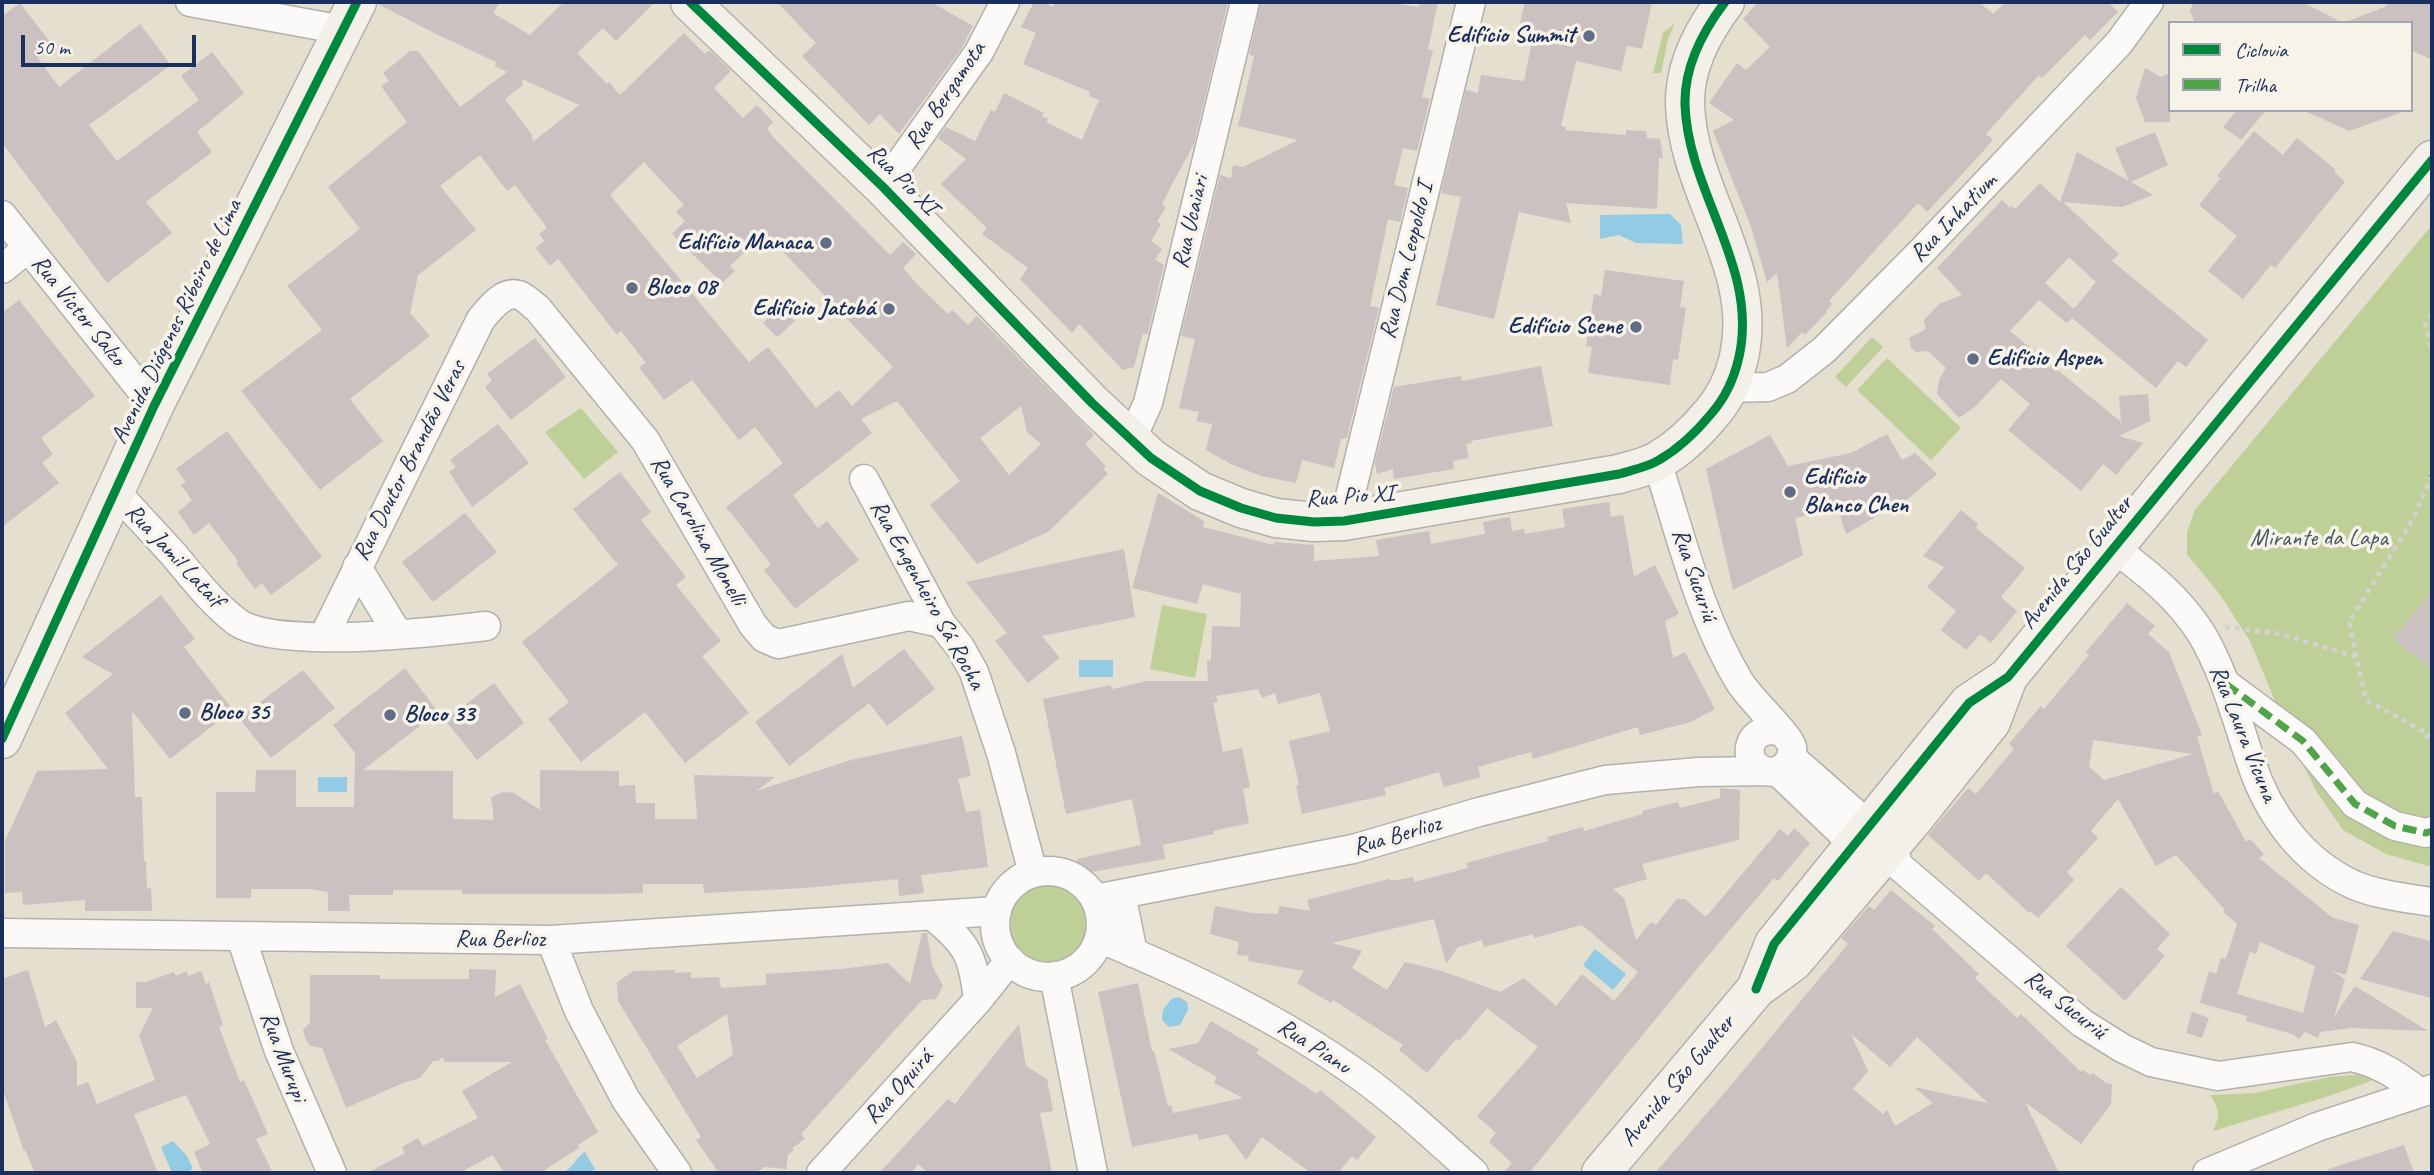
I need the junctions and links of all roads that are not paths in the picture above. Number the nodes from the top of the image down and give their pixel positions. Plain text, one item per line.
1 (190, 2) edge
2 (690, 2) edge
3 (1005, 2) edge
4 (1245, 2) edge
5 (1471, 2) edge
6 (1725, 2) edge
7 (2149, 2) edge
8 (350, 16) edge
9 (2432, 160) edge
10 (883, 187) junction
11 (2, 215) edge
12 (28, 248) junction
13 (2, 269) edge
14 (508, 295) joint
15 (1730, 388) junction
16 (155, 406) junction
17 (1131, 439) junction
18 (1657, 462) junction
19 (864, 479) dead end
20 (116, 492) junction
21 (1344, 521) junction
22 (2114, 548) junction
23 (357, 567) junction
24 (941, 623) junction
25 (486, 626) dead end
26 (398, 634) junction
27 (324, 636) junction
28 (1740, 684) junction
29 (2226, 684) junction
30 (2, 738) edge
31 (1767, 759) junction
32 (2432, 831) edge
33 (1878, 849) junction
34 (1033, 873) junction
35 (1108, 897) junction
36 (2432, 902) edge
37 (997, 911) junction
38 (934, 917) junction
39 (2, 933) edge
40 (240, 937) junction
41 (1099, 938) junction
42 (551, 940) junction
43 (1133, 953) junction
44 (1010, 960) junction
45 (1054, 976) junction
46 (978, 1000) junction
47 (2426, 1090) edge
48 (332, 1173) edge
49 (677, 1173) edge
50 (821, 1173) edge
51 (1093, 1173) edge
52 (1474, 1173) edge
53 (1601, 1173) edge
54 (2207, 1173) edge

1 - 8 street
2 - 10 street, Rua Pio XI
3 - 10 street, Rua Bergamota
4 - 17 street, Rua Ucaiari
5 - 21 street, Rua Dom Leopoldo I
6 - 15 street, Rua Pio XI
7 - 15 street, Rua Inhatium
8 - 16 street, Avenida Diógenes Ribeiro de Lima
9 - 22 street, Avenida São Gualter
10 - 17 street, Rua Pio XI
11 - 12 street, Rua Victor Salzo
12 - 13 street
12 - 16 street, Rua Victor Salzo
14 - 23 street, Rua Doutor Brandão Veras
14 - 24 street, Rua Carolina Monelli
15 - 18 street, Rua Pio XI
16 - 20 street, Avenida Diógenes Ribeiro de Lima
17 - 21 street, Rua Pio XI
18 - 21 street, Rua Pio XI
18 - 28 street, Rua Sucuriú
19 - 24 street, Rua Engenheiro Sá Rocha
20 - 27 street, Rua Jamil Lataif
20 - 30 street, Avenida Diógenes Ribeiro de Lima
22 - 29 street, Rua Laura Vicuna
22 - 33 street, Avenida São Gualter
23 - 26 street
23 - 27 street, Rua Doutor Brandão Veras
24 - 34 street, Rua Engenheiro Sá Rocha
25 - 26 street, Rua Jamil Lataif
26 - 27 street, Rua Jamil Lataif
28 - 31 street, Rua Sucuriú
28 - 31 street, Rua Sucuriú
29 - 32 street
29 - 36 street, Rua Laura Vicuna
31 - 33 street, Rua Sucuriú
31 - 35 street, Rua Berlioz
33 - 47 street, Rua Sucuriú
33 - 53 street, Avenida São Gualter
34 - 35 street
34 - 37 street
35 - 41 street
35 - 43 street
37 - 38 street, Rua Berlioz
37 - 44 street
38 - 42 street, Rua Berlioz
38 - 46 street
39 - 40 street, Rua Berlioz
40 - 42 street, Rua Berlioz
40 - 48 street, Rua Murupi
41 - 43 street, Rua Pianu
41 - 45 street
42 - 49 street
43 - 52 street, Rua Pianu
44 - 45 street
44 - 46 street, Rua Oquirá
45 - 51 street
46 - 50 street, Rua Oquirá
47 - 54 street

